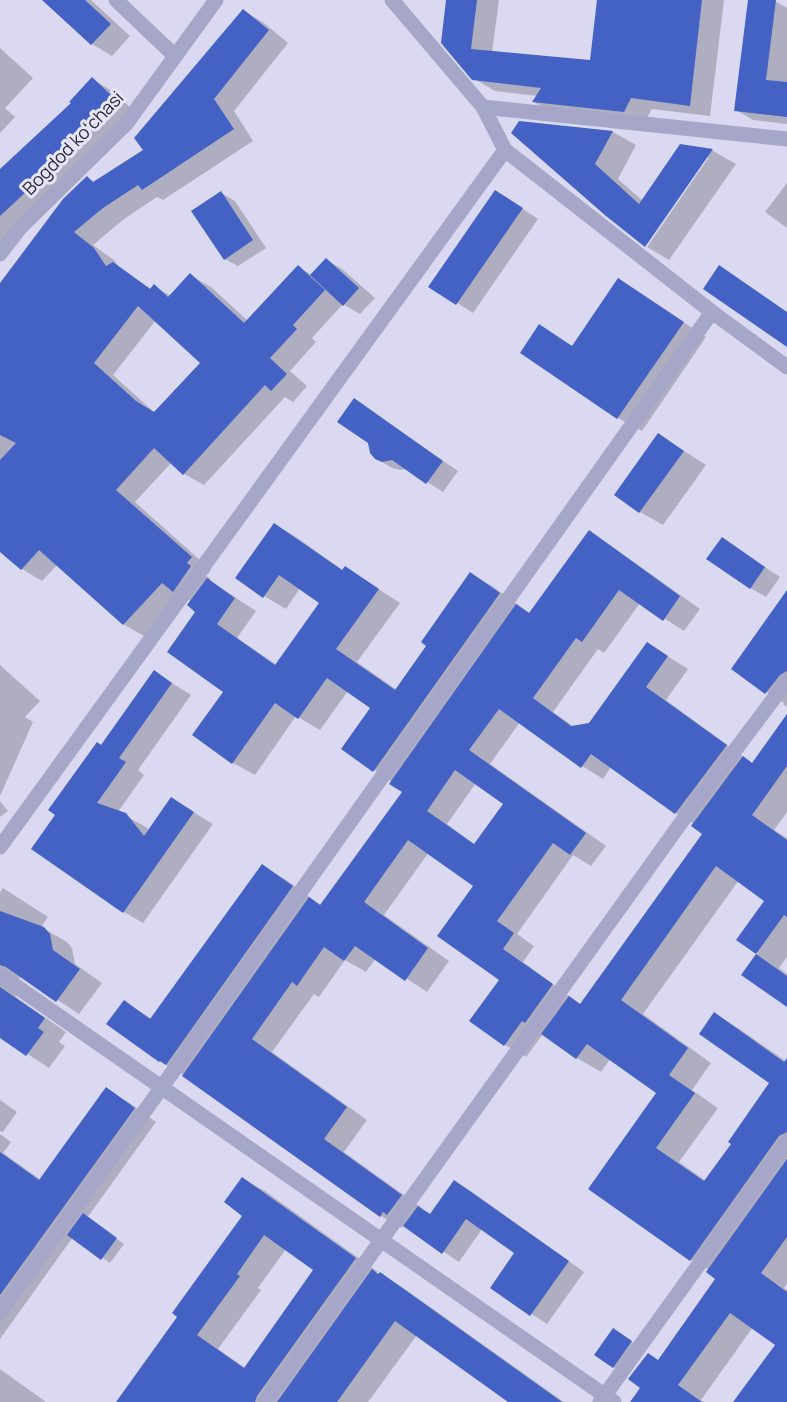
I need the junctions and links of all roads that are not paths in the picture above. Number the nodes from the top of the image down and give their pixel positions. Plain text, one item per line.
1 (116, 0) edge
2 (216, 0) edge
3 (392, 0) edge
4 (175, 56) junction
5 (483, 107) junction
6 (787, 139) edge
7 (505, 150) junction
8 (0, 254) edge
9 (712, 312) junction
10 (787, 367) edge
11 (787, 681) edge
12 (0, 847) edge
13 (0, 975) edge
14 (162, 1088) junction
15 (787, 1142) edge
16 (380, 1239) junction
17 (0, 1312) edge
18 (606, 1400) edge
19 (265, 1402) edge

1 - 4 street
2 - 4 street, Bogdod koʻchasi
3 - 5 street
4 - 8 street, Bogdod koʻchasi
5 - 6 street
5 - 7 street
7 - 9 street
7 - 12 street
9 - 10 street
9 - 14 street
11 - 16 street
13 - 14 street
14 - 16 street
14 - 17 street
15 - 18 street
16 - 18 street
16 - 19 street

